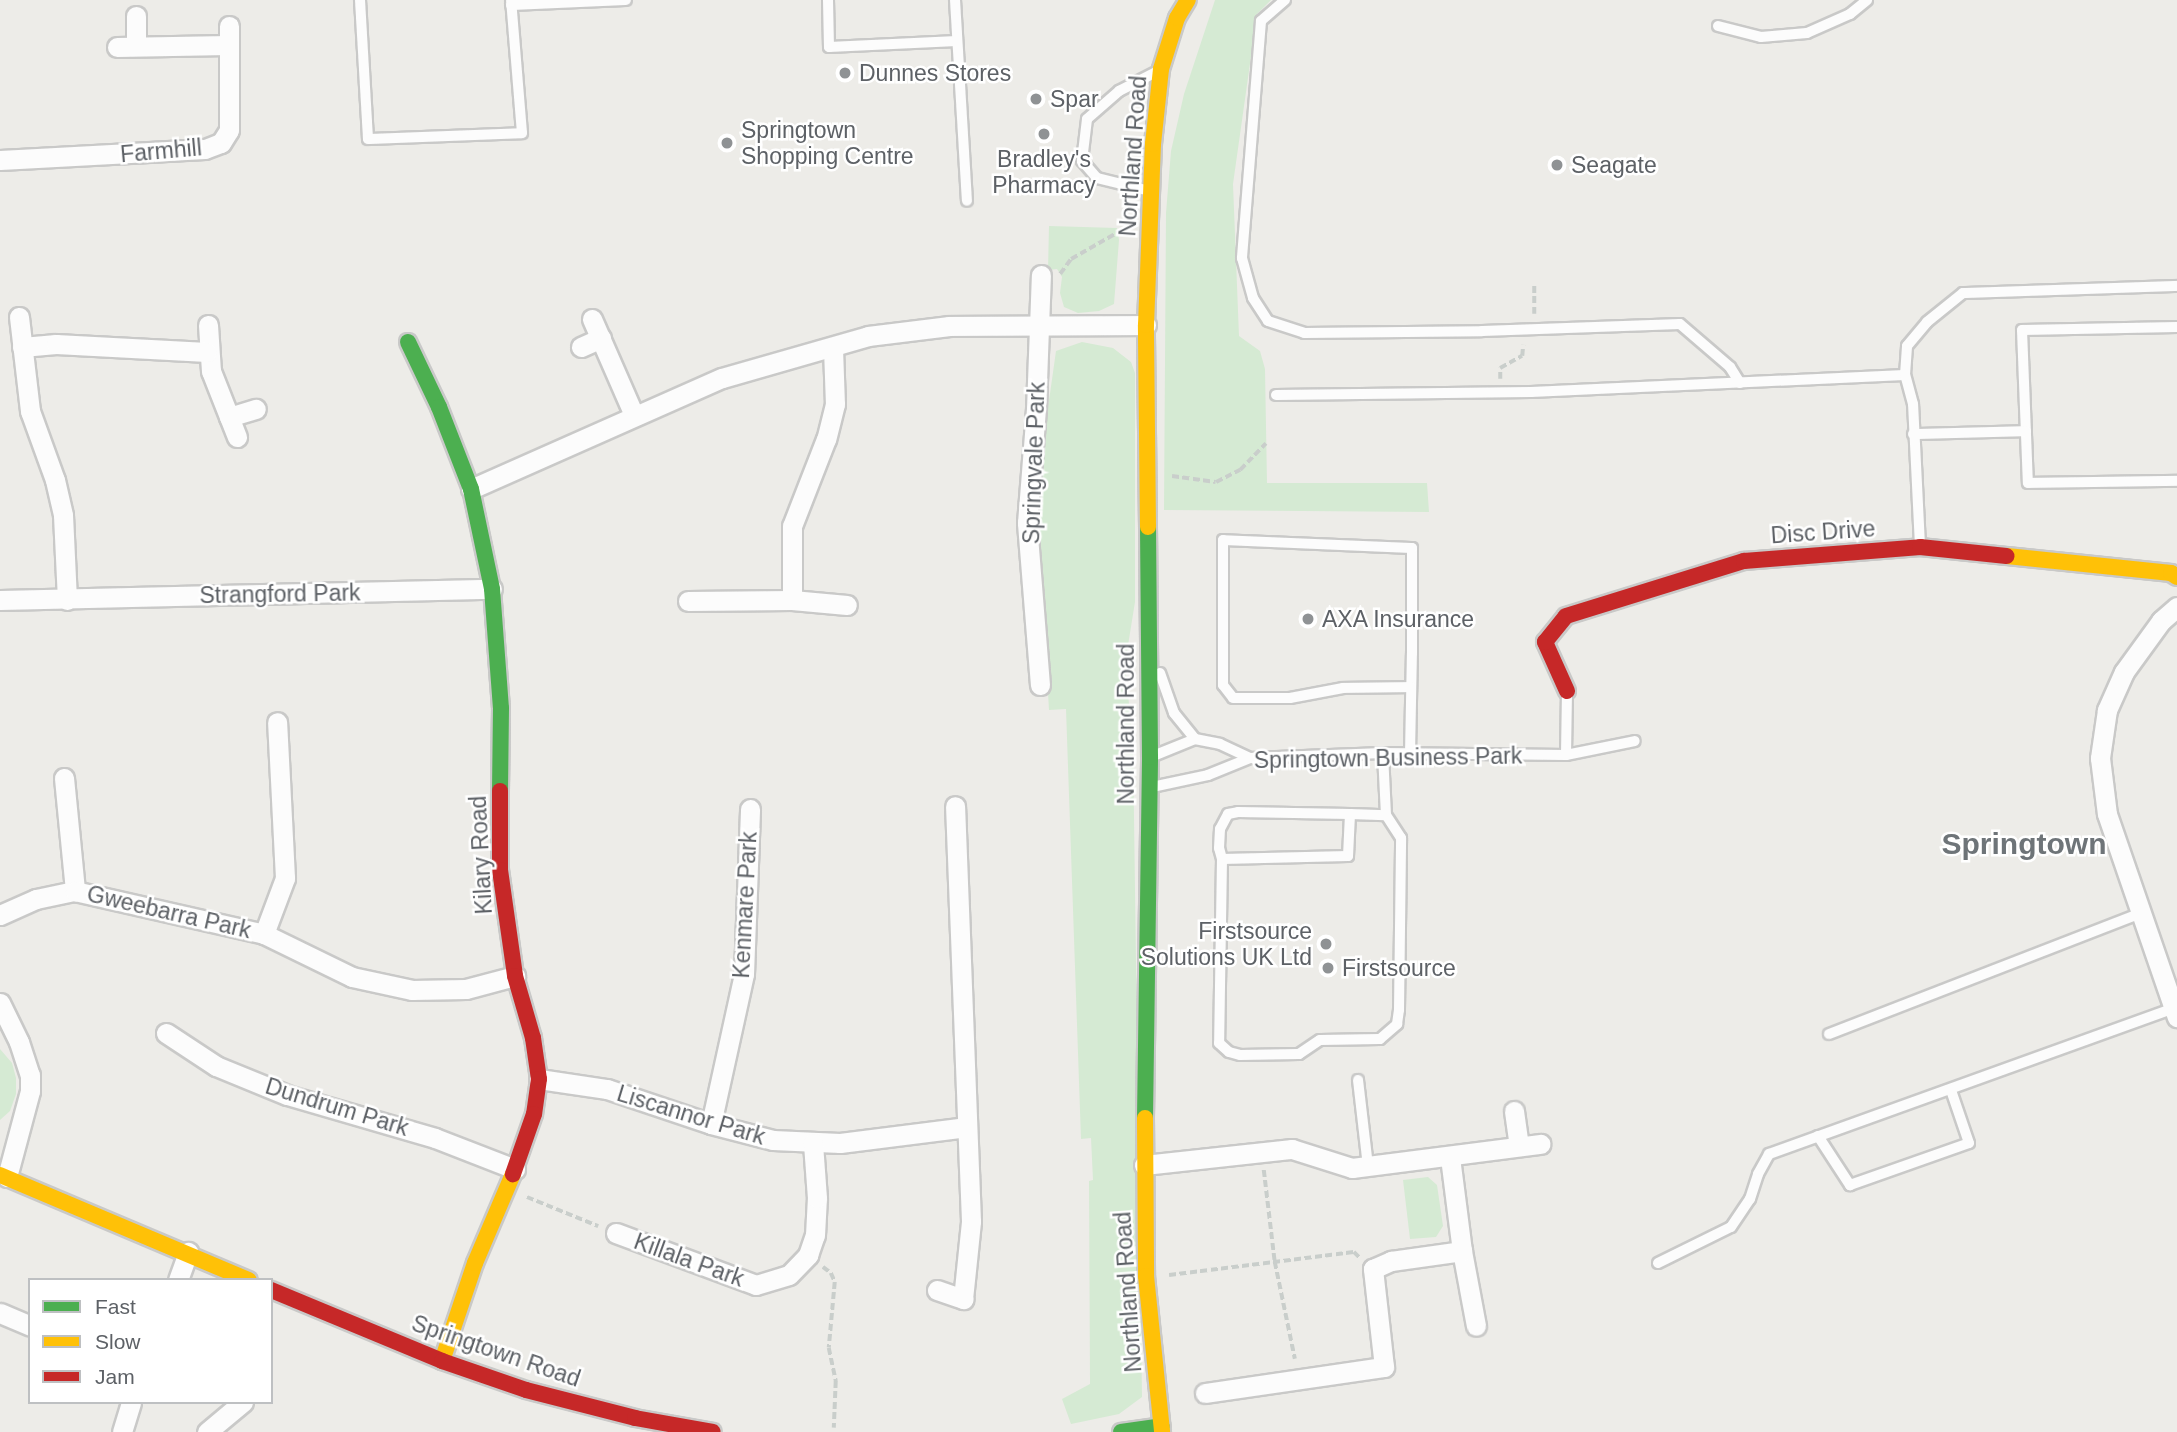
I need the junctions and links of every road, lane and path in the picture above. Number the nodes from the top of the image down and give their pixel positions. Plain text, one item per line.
1 (360, 0) edge
2 (626, 0) edge
3 (828, 0) edge
4 (955, 0) edge
5 (1177, 0) edge
6 (1188, 0) edge
7 (1285, 0) edge
8 (1867, 0) edge
9 (511, 2) edge
10 (136, 16) dead end
11 (1177, 18) junction
12 (1718, 26) dead end
13 (957, 41) junction
14 (1161, 69) junction
15 (0, 160) edge
16 (1150, 191) junction
17 (967, 201) dead end
18 (1128, 225) dead end
19 (1050, 276) joint
20 (2177, 286) edge
21 (19, 317) dead end
22 (592, 319) dead end
23 (208, 325) dead end
24 (1040, 325) junction
25 (1146, 325) junction
26 (2177, 327) edge
27 (601, 338) junction
28 (408, 342) dead end
29 (22, 347) junction
30 (581, 347) dead end
31 (833, 348) junction
32 (207, 352) junction
33 (1905, 375) junction
34 (1740, 383) junction
35 (1276, 395) dead end
36 (256, 409) dead end
37 (634, 415) junction
38 (229, 417) junction
39 (2026, 431) junction
40 (1913, 434) junction
41 (237, 437) dead end
42 (1266, 443) dead end
43 (1146, 481) junction
44 (2177, 481) edge
45 (471, 489) junction
46 (1920, 547) junction
47 (2177, 577) edge
48 (492, 589) junction
49 (0, 600) edge
50 (67, 600) junction
51 (792, 600) junction
52 (688, 601) dead end
53 (847, 605) dead end
54 (2177, 607) edge
55 (1149, 643) junction
56 (1040, 685) dead end
57 (1411, 687) junction
58 (1567, 691) joint
59 (277, 722) dead end
60 (1195, 739) junction
61 (1634, 741) dead end
62 (1383, 753) junction
63 (1410, 754) junction
64 (1566, 755) junction
65 (1150, 757) junction
66 (1250, 758) junction
67 (64, 778) dead end
68 (1149, 787) junction
69 (955, 806) dead end
70 (750, 809) dead end
71 (1350, 814) junction
72 (1386, 815) junction
73 (1222, 859) junction
74 (75, 891) junction
75 (2141, 913) junction
76 (0, 915) edge
77 (264, 933) junction
78 (516, 976) junction
79 (1, 1006) edge
80 (2176, 1013) edge
81 (166, 1033) dead end
82 (1829, 1034) dead end
83 (539, 1079) junction
84 (1358, 1080) dead end
85 (1951, 1090) junction
86 (1514, 1111) dead end
87 (711, 1125) junction
88 (967, 1127) junction
89 (1818, 1136) junction
90 (813, 1143) junction
91 (1540, 1144) dead end
92 (1519, 1146) junction
93 (1262, 1153) junction
94 (1450, 1157) junction
95 (1144, 1165) junction
96 (1368, 1166) junction
97 (515, 1169) junction
98 (3, 1176) edge
99 (506, 1189) junction
100 (616, 1233) joint
101 (1462, 1251) junction
102 (188, 1252) junction
103 (808, 1255) junction
104 (1275, 1262) junction
105 (1658, 1263) dead end
106 (1373, 1269) junction
107 (1175, 1274) dead end
108 (179, 1278) edge
109 (245, 1278) edge
110 (937, 1290) dead end
111 (273, 1291) edge
112 (0, 1313) edge
113 (28, 1325) edge
114 (1476, 1326) dead end
115 (442, 1360) junction
116 (1299, 1378) junction
117 (1205, 1393) dead end
118 (130, 1404) edge
119 (241, 1404) edge
120 (834, 1428) dead end
121 (1162, 1429) edge
122 (122, 1432) edge
123 (207, 1432) edge
124 (713, 1432) edge
125 (1121, 1432) edge

1 - 9 lane
2 - 9 lane
3 - 13 lane
4 - 13 lane
5 - 11 main road, Northland Road
6 - 11 main road, Northland Road
7 - 34 lane
8 - 12 lane
10 - 15 street, Farmhill
11 - 14 main road, Northland Road
13 - 17 lane
14 - 16 main road, Northland Road
14 - 16 lane
16 - 25 main road, Northland Road
18 - 19 path
19 - 24 street, Springvale Park
20 - 33 lane
21 - 29 street
22 - 27 street
23 - 32 street
24 - 25 street
24 - 31 street
24 - 56 street, Springvale Park
25 - 43 main road, Northland Road
26 - 39 lane
27 - 30 street
27 - 37 street
28 - 45 main road, Kilary Road
29 - 32 street
29 - 50 street
31 - 37 street
31 - 51 street
32 - 38 street
33 - 34 lane
33 - 40 lane
34 - 35 lane
36 - 38 street
37 - 45 street
38 - 41 street
39 - 40 lane
39 - 44 lane
40 - 46 lane
42 - 43 path
43 - 55 main road, Northland Road
45 - 48 main road, Kilary Road
46 - 47 main road, Disc Drive
46 - 58 main road, Disc Drive
48 - 50 street, Strangford Park
48 - 78 main road, Kilary Road
49 - 50 street, Strangford Park
51 - 52 street
51 - 53 street
54 - 75 street
55 - 60 lane
55 - 65 main road, Northland Road
57 - 57 lane
57 - 63 lane
58 - 64 lane
59 - 77 street, Gweebarra Park
60 - 65 lane
60 - 66 lane
61 - 64 lane, Springtown Business Park
62 - 63 lane, Springtown Business Park
62 - 66 lane, Springtown Business Park
62 - 72 lane
63 - 64 lane, Springtown Business Park
65 - 68 main road, Northland Road
66 - 68 lane, Springtown Business Park
67 - 74 street, Gweebarra Park
68 - 95 main road, Northland Road
69 - 88 street
70 - 87 street, Kenmare Park
71 - 72 lane
71 - 73 lane
71 - 73 lane
72 - 73 lane
74 - 76 street, Gweebarra Park
74 - 77 street, Gweebarra Park
75 - 80 street
75 - 82 lane
77 - 78 street, Gweebarra Park
78 - 83 main road, Kilary Road
79 - 98 street
80 - 85 lane
81 - 97 street, Dundrum Park
83 - 87 street, Liscannor Park
83 - 97 main road, Kilary Road
84 - 96 lane
85 - 89 lane
85 - 89 lane
86 - 92 street
87 - 90 street, Liscannor Park
88 - 90 street, Liscannor Park
88 - 110 street
89 - 105 lane
90 - 103 street
91 - 92 street
92 - 94 street
93 - 95 street
93 - 96 street
93 - 104 path
94 - 96 street
94 - 101 street
95 - 121 main road, Northland Road
97 - 99 main road, Kilary Road
98 - 102 main road
99 - 100 path
99 - 115 main road, Kilary Road
100 - 103 street, Killala Park
101 - 106 street
101 - 114 street
102 - 108 street
102 - 109 main road
103 - 120 path
104 - 106 path
104 - 107 path
104 - 116 path
106 - 116 street
111 - 115 main road, Springtown Road
112 - 113 street
115 - 124 main road, Springtown Road
116 - 117 street
118 - 122 street
119 - 123 street
121 - 125 main road

